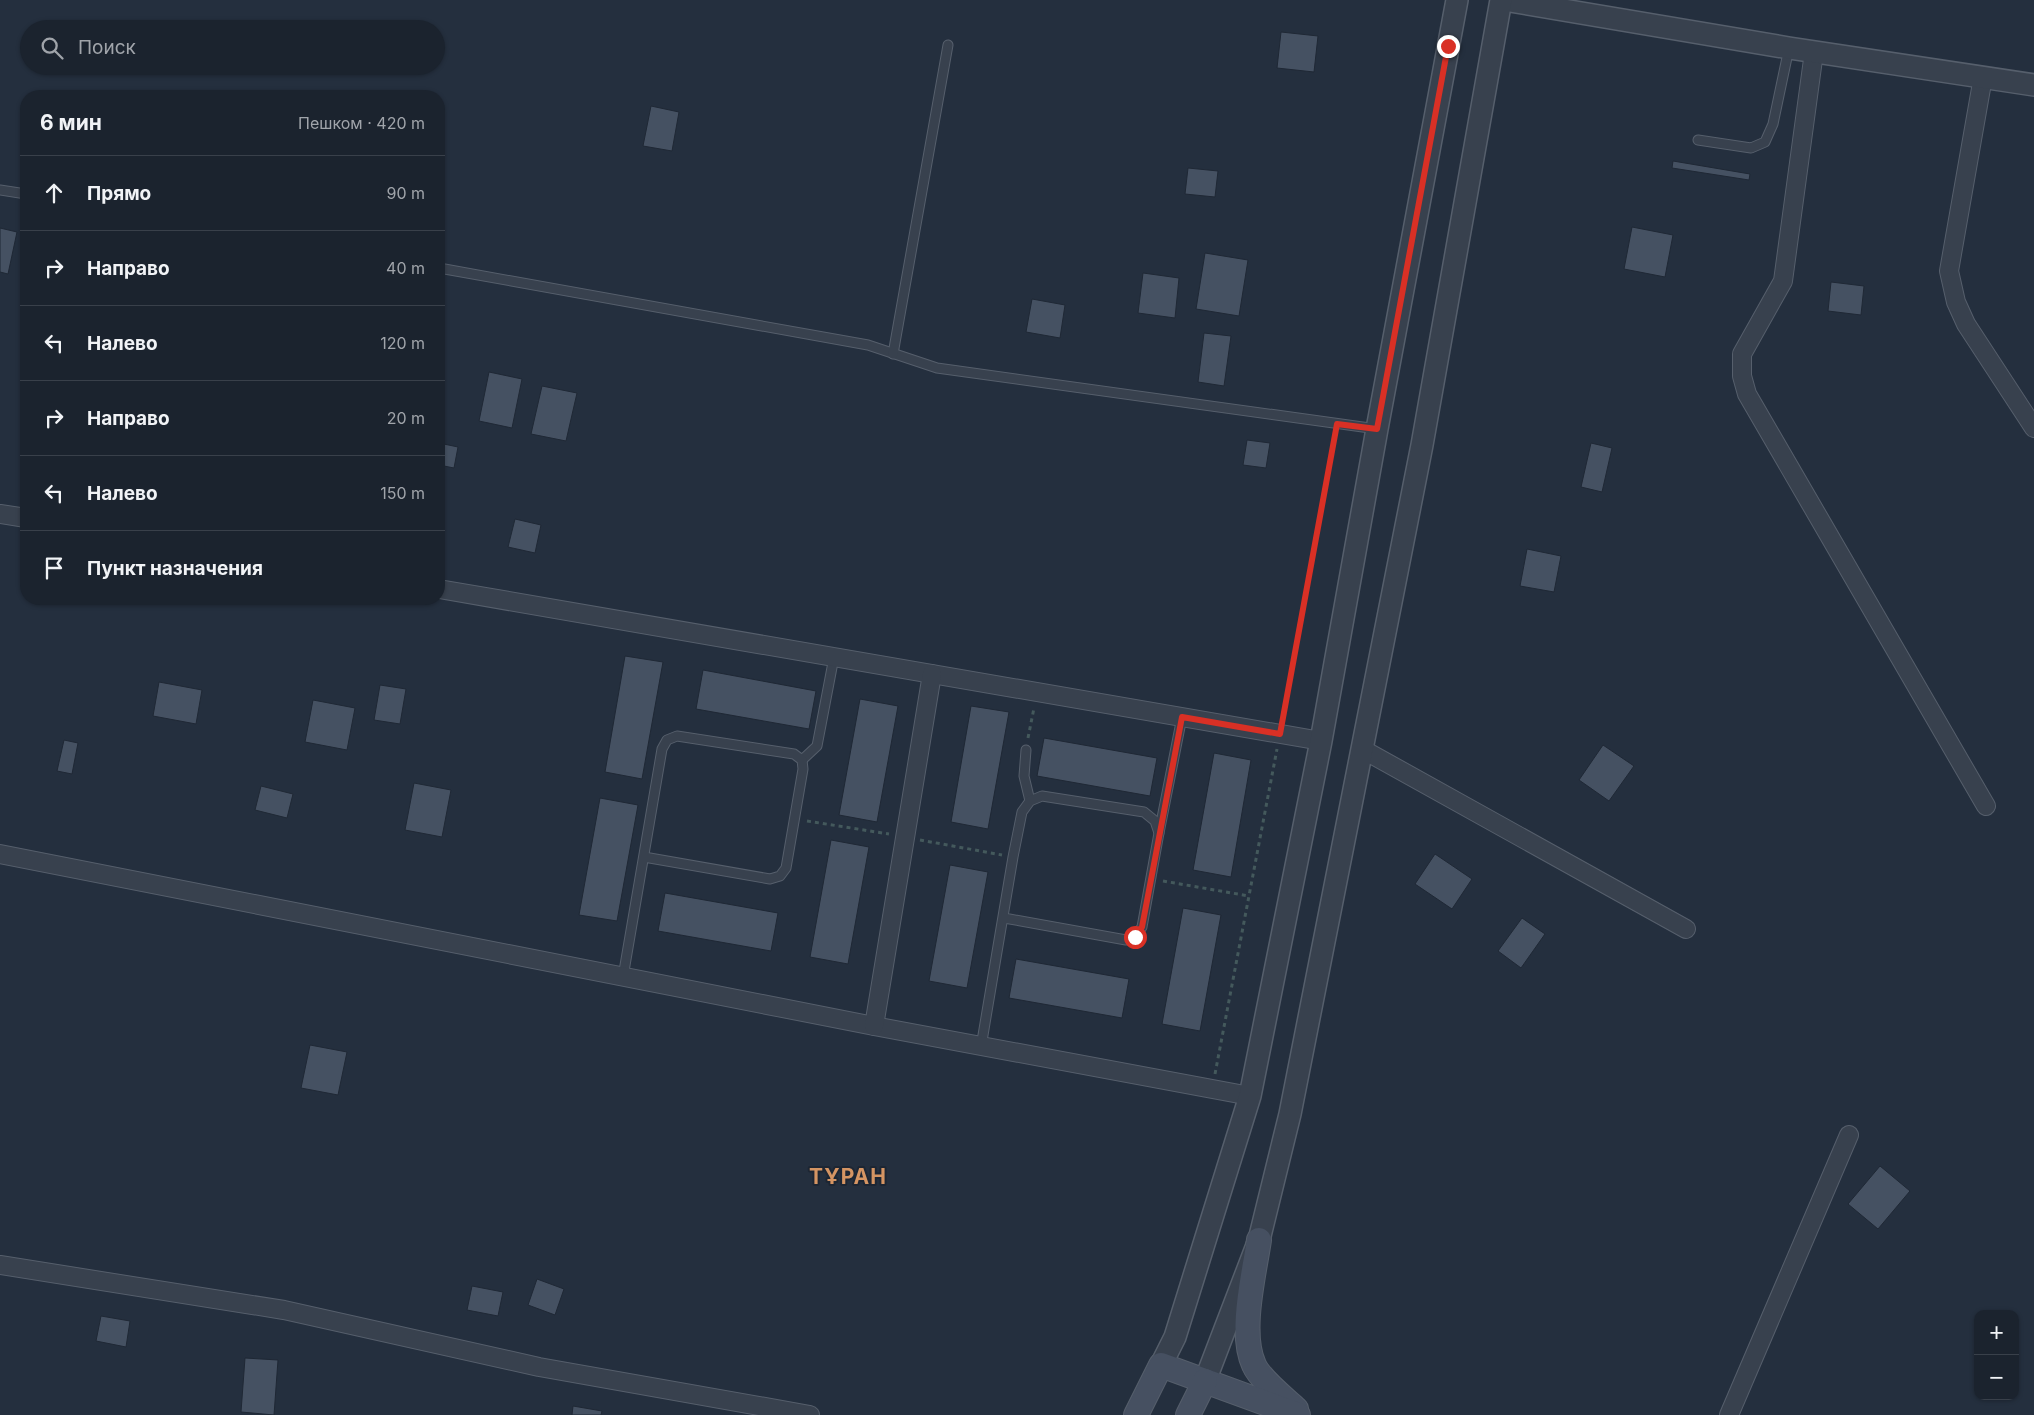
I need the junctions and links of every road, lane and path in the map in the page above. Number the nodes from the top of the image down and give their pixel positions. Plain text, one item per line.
1 (1457, 0) edge
2 (1502, 0) edge
3 (1538, 3) edge
4 (1494, 40) junction
5 (948, 45) dead end
6 (1789, 48) junction
7 (1814, 52) junction
8 (1983, 78) junction
9 (2034, 85) edge
10 (1698, 140) dead end
11 (0, 190) edge
12 (20, 193) edge
13 (445, 269) edge
14 (893, 354) junction
15 (1337, 424) junction
16 (2034, 428) edge
17 (1377, 429) junction
18 (0, 514) edge
19 (20, 517) edge
20 (445, 590) edge
21 (834, 657) junction
22 (932, 674) junction
23 (1037, 692) junction
24 (1182, 717) junction
25 (1280, 734) junction
26 (1322, 741) junction
27 (1362, 749) junction
28 (1026, 750) joint
29 (802, 760) junction
30 (1030, 801) junction
31 (1986, 806) dead end
32 (1159, 833) junction
33 (0, 854) edge
34 (644, 858) junction
35 (1151, 879) junction
36 (1249, 896) junction
37 (1004, 918) junction
38 (1686, 929) dead end
39 (622, 976) junction
40 (874, 1026) junction
41 (981, 1047) junction
42 (1212, 1090) junction
43 (1250, 1096) junction
44 (1849, 1135) dead end
45 (1259, 1240) junction
46 (0, 1265) edge
47 (1160, 1365) junction
48 (1205, 1381) junction
49 (1140, 1414) edge
50 (810, 1415) edge
51 (1188, 1415) edge
52 (1298, 1415) edge
53 (1303, 1415) edge
54 (1729, 1415) edge

1 - 17 street
2 - 3 street
2 - 4 street
3 - 4 street
3 - 6 street
4 - 27 street
5 - 14 lane
6 - 7 street
6 - 10 lane
7 - 8 street
7 - 31 street
8 - 9 street
8 - 16 street
11 - 12 lane
13 - 14 lane
14 - 15 lane
15 - 17 lane
15 - 25 path
17 - 26 street
18 - 19 street
20 - 21 street
21 - 22 street
21 - 29 lane
22 - 23 street
22 - 40 street
23 - 24 street
23 - 28 path
24 - 25 street
24 - 32 lane
25 - 26 street
25 - 36 path
26 - 43 street
27 - 38 street
27 - 45 street
28 - 30 lane
29 - 34 lane
29 - 34 lane
30 - 32 lane
30 - 37 lane
32 - 35 lane
33 - 39 street
34 - 39 lane
35 - 36 path
35 - 37 lane
36 - 42 path
37 - 41 lane
39 - 40 street
40 - 41 street
41 - 42 street
42 - 43 street
43 - 47 street
44 - 54 street
45 - 48 street
45 - 53 main road
46 - 50 street
47 - 48 main road
47 - 49 main road
48 - 51 main road
48 - 52 main road

